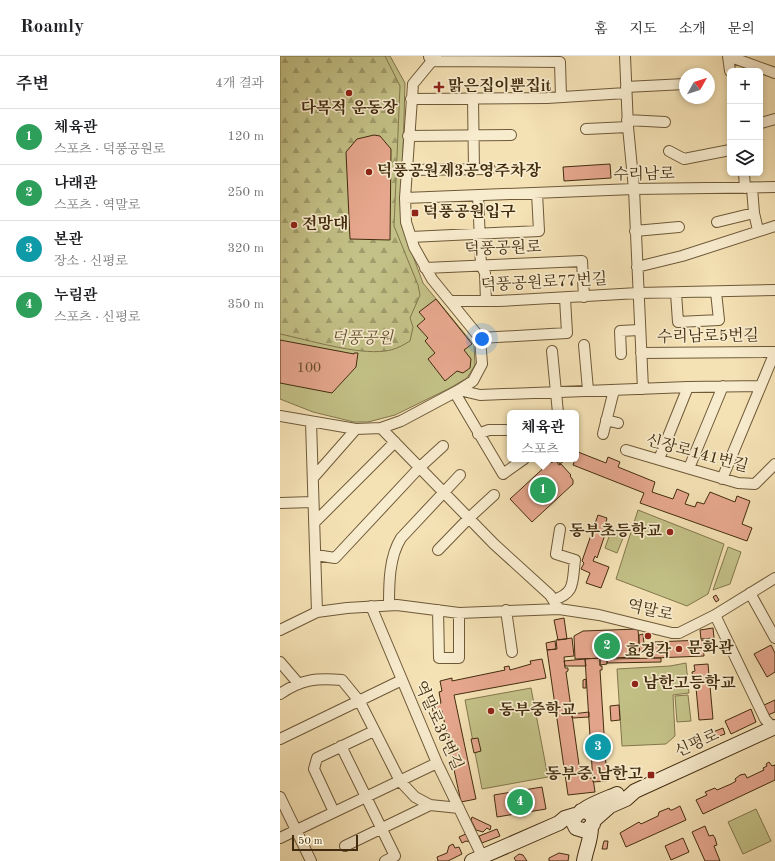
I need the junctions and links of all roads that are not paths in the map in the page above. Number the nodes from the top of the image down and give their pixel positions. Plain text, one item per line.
1 (625, 56) edge
2 (432, 58) edge
3 (730, 68) edge
4 (761, 68) edge
5 (763, 69) edge
6 (775, 73) edge
7 (679, 85) edge
8 (626, 90) junction
9 (561, 97) junction
10 (411, 99) junction
11 (473, 99) junction
12 (775, 119) edge
13 (665, 122) dead end
14 (763, 122) edge
15 (627, 123) junction
16 (586, 129) dead end
17 (511, 135) dead end
18 (408, 136) junction
19 (473, 136) junction
20 (669, 151) dead end
21 (727, 151) edge
22 (406, 170) junction
23 (474, 170) junction
24 (490, 170) dead end
25 (745, 176) edge
26 (775, 187) edge
27 (748, 188) junction
28 (634, 190) junction
29 (537, 193) junction
30 (478, 195) junction
31 (405, 198) junction
32 (754, 213) junction
33 (718, 222) dead end
34 (775, 226) edge
35 (679, 227) dead end
36 (758, 230) junction
37 (635, 231) junction
38 (480, 233) junction
39 (411, 237) junction
40 (481, 265) junction
41 (637, 267) junction
42 (425, 268) junction
43 (775, 290) edge
44 (716, 292) junction
45 (676, 293) junction
46 (638, 294) junction
47 (584, 297) junction
48 (565, 298) junction
49 (451, 301) junction
50 (486, 301) junction
51 (639, 330) junction
52 (480, 338) junction
53 (584, 345) dead end
54 (552, 351) dead end
55 (641, 353) junction
56 (621, 354) dead end
57 (723, 386) junction
58 (762, 386) junction
59 (688, 387) junction
60 (643, 389) junction
61 (588, 390) junction
62 (614, 390) junction
63 (556, 391) junction
64 (457, 392) junction
65 (558, 410) edge
66 (280, 416) edge
67 (606, 420) junction
68 (311, 422) junction
69 (618, 423) dead end
70 (381, 428) junction
71 (356, 430) junction
72 (507, 430) edge
73 (478, 434) junction
74 (603, 434) dead end
75 (395, 442) junction
76 (443, 446) dead end
77 (626, 450) dead end
78 (659, 459) junction
79 (520, 462) edge
80 (775, 464) edge
81 (419, 468) junction
82 (689, 468) junction
83 (460, 475) dead end
84 (312, 478) junction
85 (722, 479) junction
86 (444, 493) junction
87 (494, 495) dead end
88 (280, 502) edge
89 (314, 502) junction
90 (468, 518) junction
91 (314, 524) junction
92 (560, 529) dead end
93 (438, 550) dead end
94 (316, 556) junction
95 (775, 578) edge
96 (750, 593) junction
97 (553, 600) junction
98 (372, 606) junction
99 (389, 606) junction
100 (559, 609) junction
101 (438, 610) junction
102 (506, 610) junction
103 (317, 612) junction
104 (459, 613) junction
105 (716, 615) junction
106 (280, 630) edge
107 (775, 638) edge
108 (512, 652) dead end
109 (280, 662) edge
110 (402, 680) junction
111 (298, 683) junction
112 (280, 694) edge
113 (360, 702) junction
114 (774, 728) edge
115 (374, 731) junction
116 (280, 739) edge
117 (341, 746) junction
118 (437, 763) junction
119 (400, 781) junction
120 (280, 797) edge
121 (365, 797) junction
122 (430, 805) junction
123 (459, 808) junction
124 (334, 812) junction
125 (582, 822) junction
126 (297, 830) junction
127 (381, 830) junction
128 (280, 838) edge
129 (345, 846) dead end
130 (477, 858) edge
131 (311, 861) edge
132 (385, 861) edge
133 (584, 861) edge

1 - 8 street
2 - 9 street
2 - 10 street
3 - 4 street
5 - 6 street
7 - 8 street
8 - 9 street
8 - 15 street
9 - 11 street
10 - 11 street
10 - 18 street
11 - 19 street
12 - 14 street
13 - 15 street
15 - 16 street
15 - 28 street
17 - 19 street
18 - 19 street
18 - 22 street
19 - 23 street
20 - 21 street
22 - 23 street
22 - 31 street
23 - 24 street
25 - 27 street
26 - 27 street, 수리남로
27 - 28 street, 수리남로
27 - 32 street
28 - 29 street, 수리남로
28 - 37 street
29 - 30 street, 수리남로
29 - 38 street
30 - 31 street, 수리남로
30 - 38 street
31 - 39 street
32 - 33 street
32 - 36 street
34 - 36 street
35 - 37 street
36 - 41 street
37 - 41 street
38 - 39 street
38 - 40 street
39 - 42 street
40 - 42 street, 덕풍공원로
40 - 47 street, 덕풍공원로
40 - 50 street
41 - 46 street
42 - 49 street
43 - 44 street, 덕풍공원로77번길
44 - 45 street, 덕풍공원로77번길
44 - 45 street
45 - 46 street, 덕풍공원로77번길
46 - 47 street, 덕풍공원로77번길
46 - 51 street
47 - 48 street, 덕풍공원로77번길
48 - 50 street, 덕풍공원로77번길
48 - 52 street
49 - 50 street, 덕풍공원로77번길
49 - 52 street
51 - 55 street
51 - 56 street
52 - 64 street
53 - 61 street
54 - 63 street
55 - 58 street, 수리남로5번길
55 - 60 street
57 - 58 street
57 - 59 street
57 - 82 street
58 - 85 street, 수리남로5번길
59 - 60 street
59 - 78 street
60 - 62 street
61 - 62 street
61 - 63 street
62 - 67 street
63 - 64 street
63 - 65 street
64 - 70 street
64 - 73 street
66 - 68 street
67 - 69 street
67 - 74 street
68 - 71 street
68 - 84 street
70 - 71 street
70 - 75 street
71 - 84 street
72 - 73 street
73 - 79 street
75 - 81 street
75 - 91 street
76 - 81 street
77 - 78 street, 신장로141번길
78 - 82 street, 신장로141번길
80 - 85 street, 신장로141번길
81 - 86 street
81 - 94 street
82 - 85 street, 신장로141번길
83 - 86 street
84 - 89 street
86 - 90 street
86 - 99 street
87 - 90 street
88 - 89 street
89 - 91 street
90 - 93 street
90 - 97 street
91 - 94 street
92 - 97 street
94 - 103 street
95 - 96 street, 역말로
96 - 105 street, 역말로
96 - 107 street
97 - 100 street
98 - 99 street, 역말로
98 - 103 street, 역말로
98 - 110 street, 역말로36번길
99 - 101 street, 역말로
100 - 102 street, 역말로
100 - 105 street, 역말로
101 - 104 street, 역말로
101 - 104 street
102 - 104 street, 역말로
102 - 108 street
103 - 106 street, 역말로
105 - 114 street, 신평로
109 - 111 street
110 - 113 street
110 - 118 street, 역말로36번길
111 - 112 street
111 - 113 street
113 - 115 street
113 - 116 street
114 - 125 street, 신평로
115 - 117 street
115 - 119 street
117 - 121 street
117 - 124 street
118 - 119 street
118 - 123 street, 역말로36번길
119 - 121 street
119 - 122 street
120 - 126 street
121 - 124 street
121 - 127 street
122 - 123 street
122 - 127 street
123 - 130 street, 역말로36번길
124 - 126 street
125 - 130 street, 신평로
125 - 133 street
126 - 128 street
126 - 131 street
127 - 129 street
127 - 132 street

